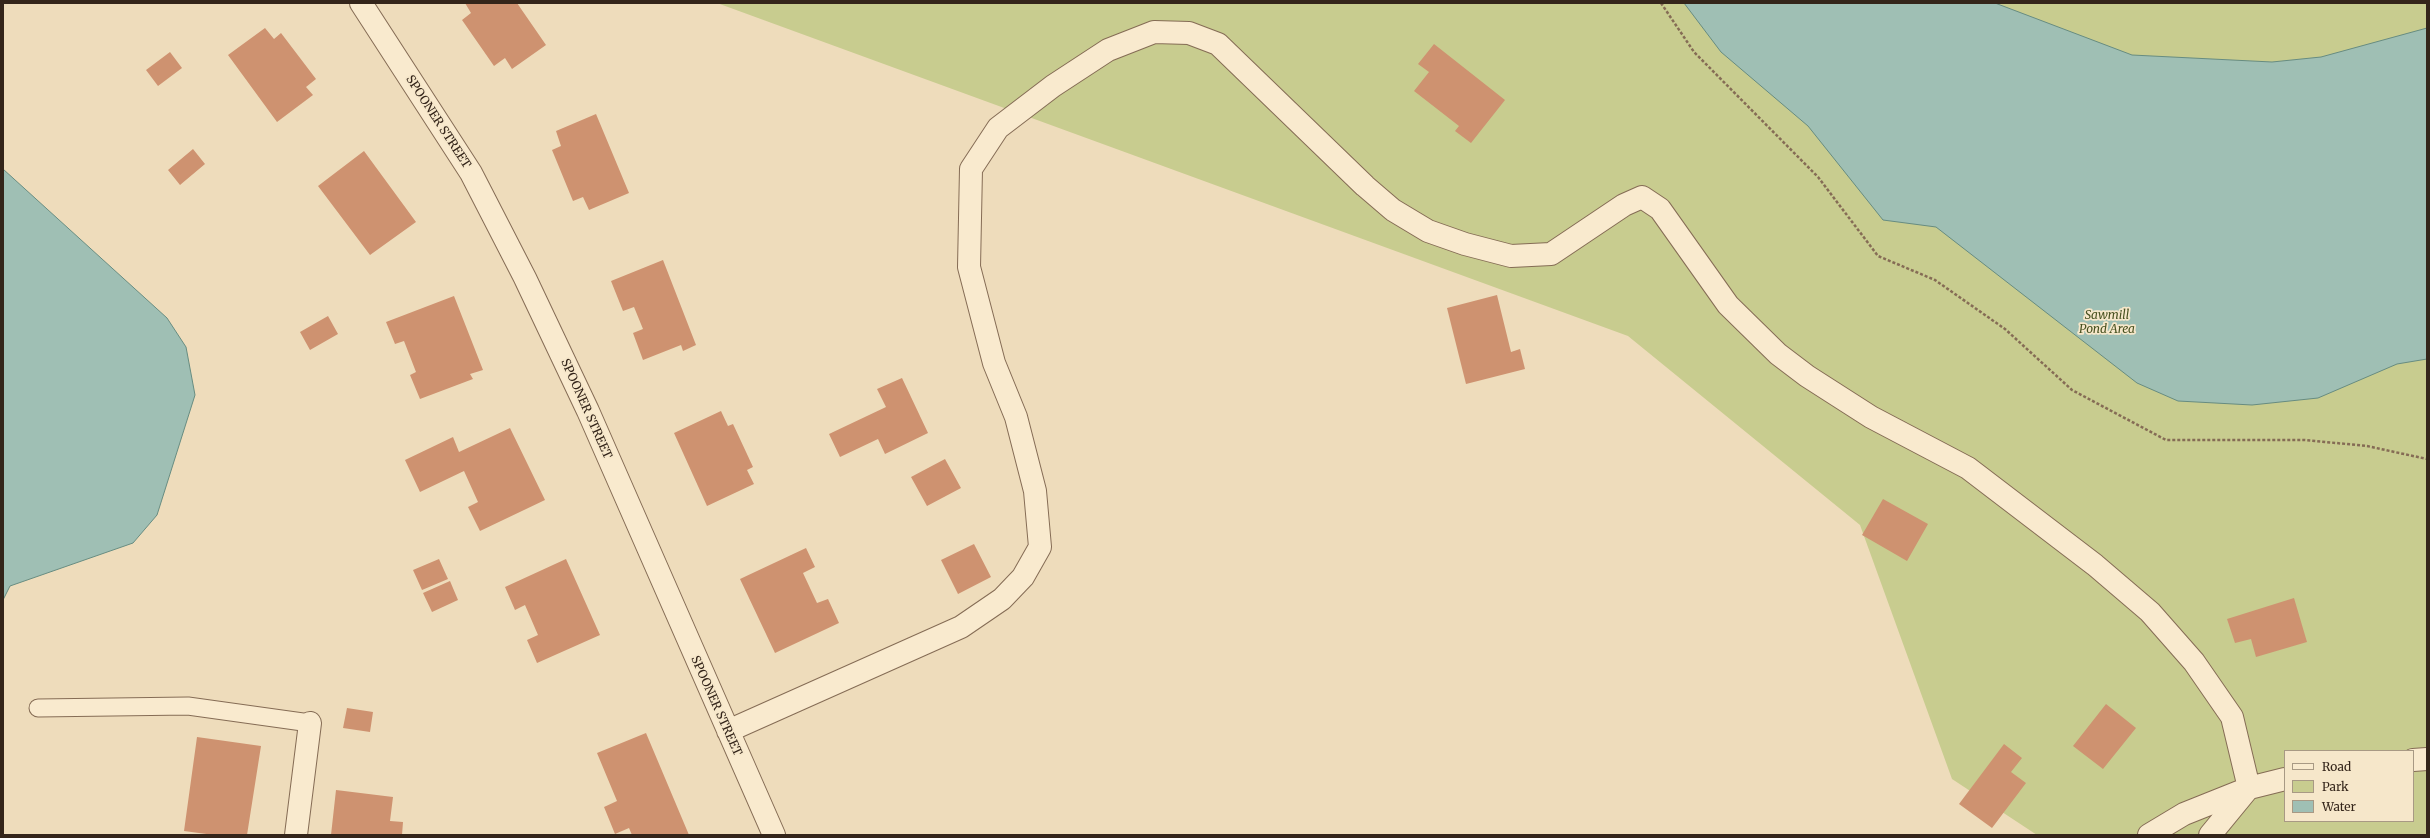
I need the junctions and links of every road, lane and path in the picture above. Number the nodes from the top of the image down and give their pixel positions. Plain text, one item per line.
1 (361, 3) edge
2 (1660, 3) edge
3 (2427, 459) edge
4 (38, 708) dead end
5 (310, 723) joint
6 (728, 731) junction
7 (2427, 759) edge
8 (2414, 760) edge
9 (2284, 779) edge
10 (2249, 788) junction
11 (296, 835) edge
12 (774, 835) edge
13 (2149, 835) edge
14 (2210, 835) edge

1 - 6 street, SPOONER STREET
2 - 3 path
4 - 5 lane
5 - 11 street
6 - 10 street
6 - 12 street, SPOONER STREET
7 - 8 street
9 - 10 street
10 - 13 street
10 - 14 street

